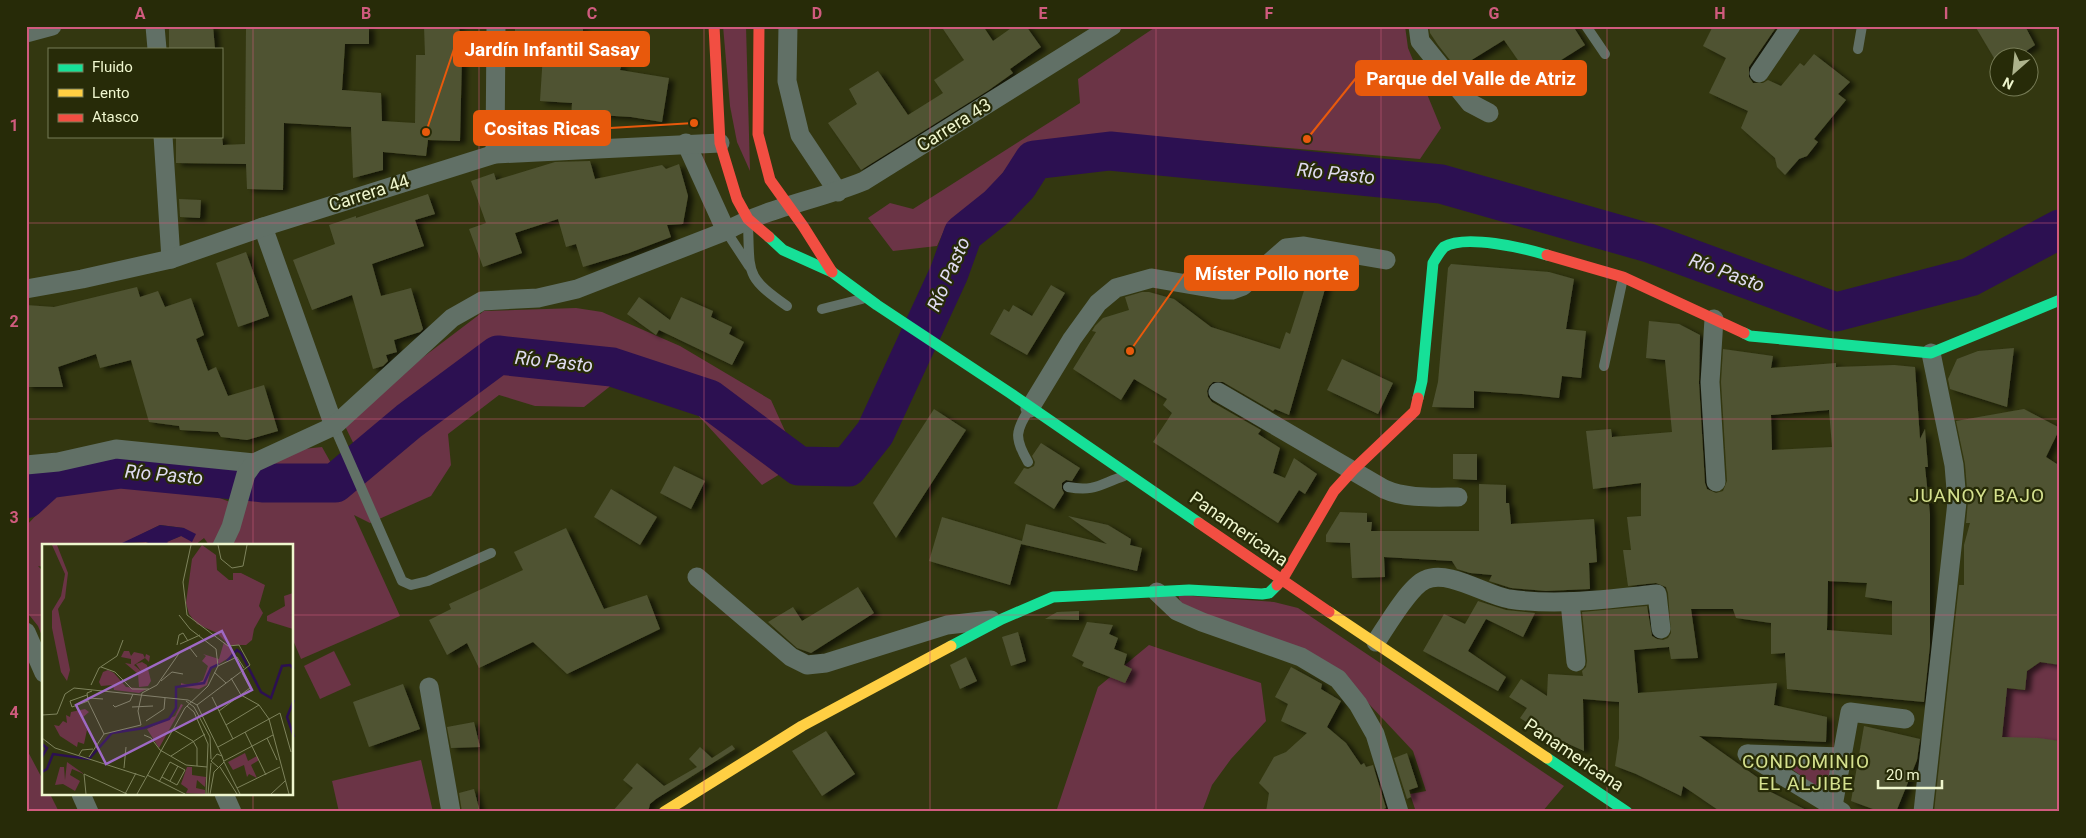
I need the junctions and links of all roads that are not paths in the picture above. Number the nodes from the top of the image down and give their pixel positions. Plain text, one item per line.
1 (52, 26) edge
2 (155, 26) edge
3 (496, 26) edge
4 (714, 26) edge
5 (759, 26) edge
6 (788, 26) edge
7 (1112, 26) edge
8 (1418, 26) edge
9 (1586, 26) edge
10 (1791, 26) edge
11 (1862, 26) edge
12 (26, 33) edge
13 (157, 48) edge
14 (1858, 49) dead end
15 (1605, 54) dead end
16 (1759, 73) dead end
17 (1489, 113) dead end
18 (162, 138) edge
19 (720, 143) junction
20 (686, 144) junction
21 (494, 154) junction
22 (838, 192) junction
23 (788, 206) junction
24 (748, 219) junction
25 (263, 227) junction
26 (726, 231) junction
27 (171, 259) junction
28 (1386, 260) dead end
29 (749, 267) junction
30 (832, 272) junction
31 (1623, 277) junction
32 (26, 289) edge
33 (2060, 300) edge
34 (872, 301) junction
35 (787, 306) dead end
36 (822, 310) dead end
37 (1714, 319) junction
38 (1930, 353) junction
39 (1604, 366) dead end
40 (1218, 392) dead end
41 (1030, 408) junction
42 (334, 426) junction
43 (1028, 462) dead end
44 (26, 465) edge
45 (250, 469) junction
46 (1353, 470) junction
47 (1128, 474) junction
48 (1716, 482) dead end
49 (1068, 487) dead end
50 (1458, 497) dead end
51 (223, 544) edge
52 (491, 553) dead end
53 (697, 577) dead end
54 (1282, 580) junction
55 (1157, 592) junction
56 (1570, 602) junction
57 (1002, 619) junction
58 (1661, 629) dead end
59 (26, 632) edge
60 (1376, 642) junction
61 (1576, 662) dead end
62 (42, 668) edge
63 (429, 687) dead end
64 (1905, 718) dead end
65 (1843, 757) junction
66 (82, 796) edge
67 (225, 796) edge
68 (1838, 809) edge
69 (89, 812) edge
70 (232, 812) edge
71 (451, 812) edge
72 (664, 812) edge
73 (1399, 812) edge
74 (1627, 812) edge
75 (1922, 812) edge

1 - 12 street
2 - 13 street
3 - 21 street
4 - 19 street, Panamericana
5 - 23 street, Panamericana
6 - 22 street
7 - 22 street, Carrera 43
8 - 17 street
9 - 15 lane
10 - 16 street
11 - 14 lane
18 - 27 street
19 - 20 street, Carrera 44
19 - 24 street, Panamericana
20 - 21 street, Carrera 44
20 - 26 street
21 - 25 street, Carrera 44
22 - 23 street, Carrera 43
23 - 24 street, Carrera 43
23 - 30 street, Panamericana
24 - 26 street, Carrera 43
24 - 29 lane
24 - 30 street, Panamericana
25 - 27 street, Carrera 44
25 - 42 street
26 - 29 lane
26 - 42 street, Carrera 43
27 - 32 street, Carrera 44
28 - 41 street
29 - 35 lane
30 - 34 street, Panamericana
31 - 37 street
31 - 39 lane
31 - 46 street
33 - 38 street
34 - 36 lane
34 - 41 street, Panamericana
37 - 38 street
37 - 48 street
38 - 75 street
40 - 46 street
41 - 43 lane
41 - 47 street, Panamericana
42 - 45 street, Carrera 43
42 - 52 lane
44 - 45 street
45 - 51 street
46 - 50 street
46 - 54 street
47 - 49 lane
47 - 54 street, Panamericana
53 - 57 street
54 - 55 street
54 - 60 street, Panamericana
55 - 57 street
55 - 73 street
56 - 58 street
56 - 60 street
56 - 61 street
57 - 72 street
59 - 62 street
60 - 74 street, Panamericana
63 - 71 street
64 - 65 street
65 - 68 street
65 - 68 street
66 - 69 street
67 - 70 street

